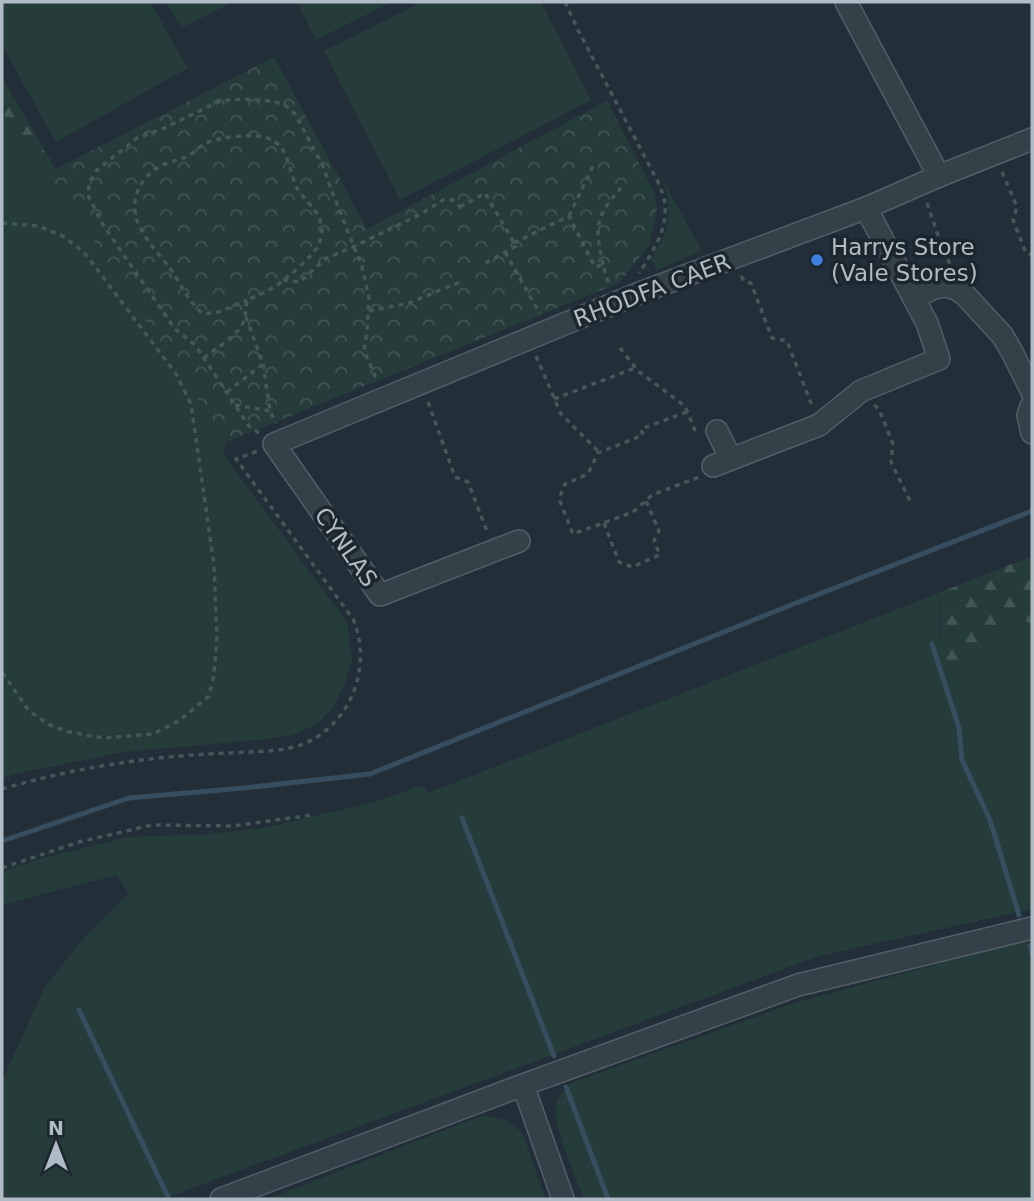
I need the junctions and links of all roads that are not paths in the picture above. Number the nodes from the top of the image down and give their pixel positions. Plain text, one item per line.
1 (846, 2) edge
2 (1032, 139) edge
3 (929, 180) junction
4 (866, 208) junction
5 (914, 298) junction
6 (1032, 392) edge
7 (1032, 404) edge
8 (718, 431) road end
9 (1032, 433) edge
10 (279, 442) joint
11 (519, 541) dead end
12 (1032, 928) edge
13 (523, 1085) junction
14 (221, 1199) edge
15 (563, 1199) edge

1 - 3 street
2 - 3 street, RHODFA CAER
3 - 4 street, RHODFA CAER
4 - 5 street
4 - 10 street, RHODFA CAER
5 - 6 street
5 - 8 street
7 - 9 street
10 - 11 street, CYNLAS
12 - 13 street
13 - 14 street
13 - 15 street

